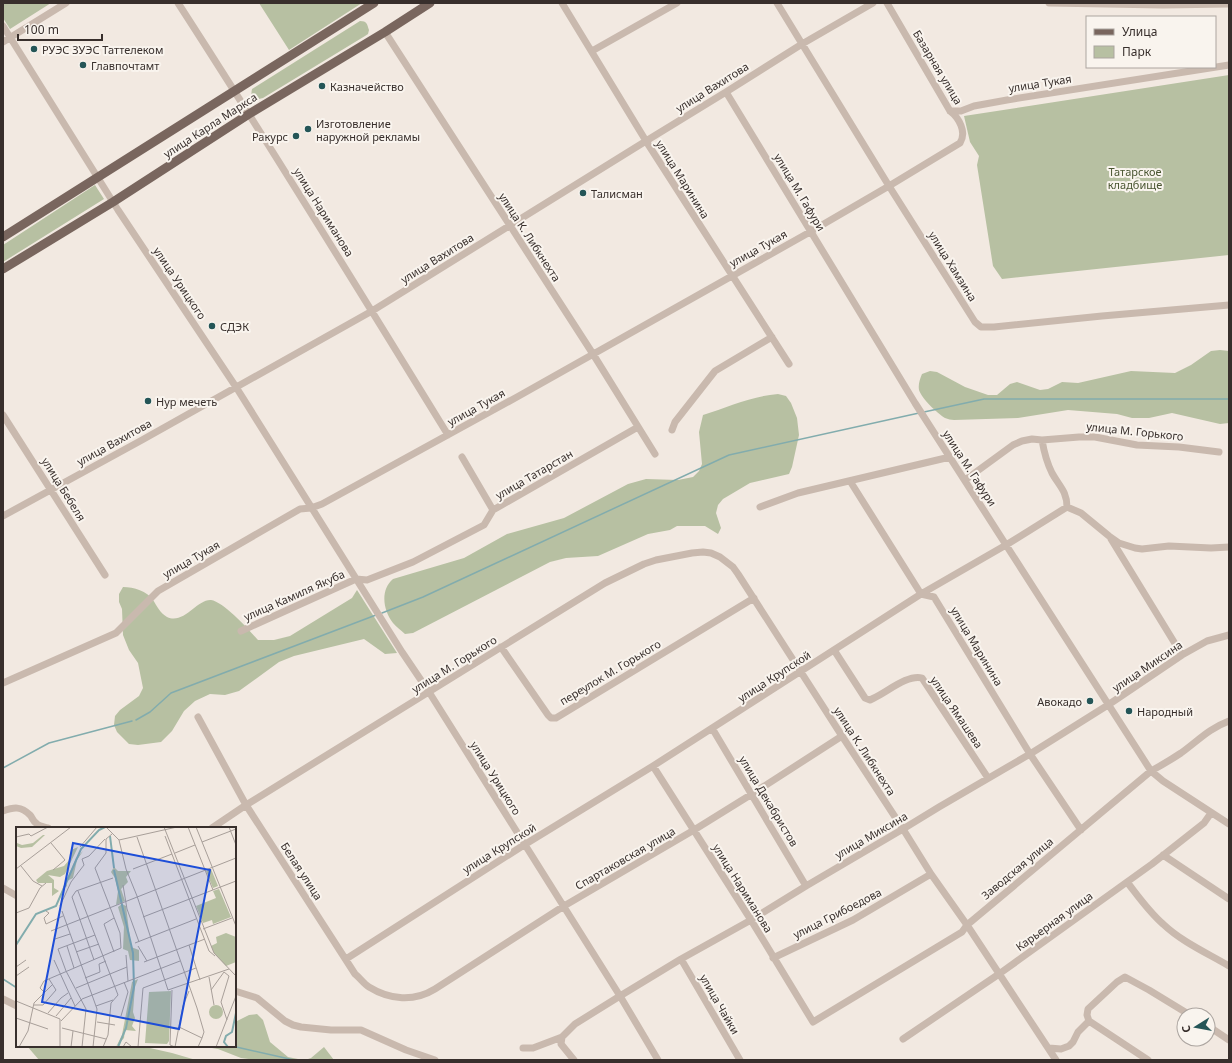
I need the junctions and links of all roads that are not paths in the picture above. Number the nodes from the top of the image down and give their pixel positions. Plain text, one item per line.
1 (66, 3) edge
2 (178, 3) edge
3 (374, 3) edge
4 (430, 3) edge
5 (562, 3) edge
6 (677, 3) edge
7 (777, 3) edge
8 (873, 3) edge
9 (887, 3) edge
10 (1049, 3) edge
11 (1226, 4) edge
12 (3, 26) edge
13 (385, 32) junction
14 (10, 38) junction
15 (3, 42) edge
16 (802, 44) junction
17 (592, 51) junction
18 (1229, 65) edge
19 (1216, 67) edge
20 (1210, 68) edge
21 (234, 90) junction
22 (726, 92) junction
23 (950, 111) junction
24 (249, 114) junction
25 (646, 141) junction
26 (960, 143) joint
27 (97, 177) junction
28 (889, 186) junction
29 (113, 202) junction
30 (510, 225) junction
31 (810, 232) junction
32 (3, 237) edge
33 (3, 269) edge
34 (732, 275) junction
35 (1229, 305) edge
36 (372, 311) junction
37 (772, 337) junction
38 (593, 354) junction
39 (789, 364) dead end
40 (236, 387) junction
41 (3, 415) edge
42 (638, 427) junction
43 (672, 430) dead end
44 (448, 435) junction
45 (1042, 440) junction
46 (1219, 452) dead end
47 (656, 454) dead end
48 (462, 457) dead end
49 (950, 457) junction
50 (850, 480) junction
51 (965, 480) junction
52 (51, 490) junction
53 (760, 507) dead end
54 (1067, 507) junction
55 (312, 508) junction
56 (493, 510) junction
57 (3, 516) edge
58 (1109, 536) junction
59 (1006, 545) junction
60 (1229, 547) edge
61 (720, 557) joint
62 (105, 575) dead end
63 (356, 579) junction
64 (921, 594) junction
65 (754, 598) junction
66 (241, 631) dead end
67 (1229, 636) edge
68 (501, 647) junction
69 (834, 650) junction
70 (1182, 655) junction
71 (801, 672) junction
72 (3, 683) edge
73 (429, 692) junction
74 (1108, 705) junction
75 (198, 717) dead end
76 (1229, 721) edge
77 (712, 728) junction
78 (842, 736) junction
79 (1030, 754) junction
80 (653, 766) junction
81 (1151, 771) junction
82 (988, 778) junction
83 (752, 794) junction
84 (246, 805) junction
85 (3, 811) edge
86 (1211, 814) junction
87 (1229, 824) edge
88 (46, 827) edge
89 (213, 827) edge
90 (904, 829) junction
91 (694, 830) junction
92 (1080, 830) junction
93 (524, 845) junction
94 (1163, 855) junction
95 (931, 874) junction
96 (1127, 882) junction
97 (806, 886) junction
98 (3, 888) edge
99 (16, 895) edge
100 (1229, 899) edge
101 (564, 906) junction
102 (751, 920) junction
103 (967, 925) junction
104 (773, 958) junction
105 (346, 959) junction
106 (681, 959) junction
107 (1229, 966) edge
108 (999, 974) junction
109 (236, 991) edge
110 (620, 996) junction
111 (418, 997) joint
112 (3, 999) edge
113 (16, 1006) edge
114 (1177, 1007) edge
115 (1089, 1021) junction
116 (813, 1022) joint
117 (1216, 1031) edge
118 (562, 1037) junction
119 (903, 1039) dead end
120 (1229, 1040) edge
121 (523, 1048) dead end
122 (1049, 1048) junction
123 (435, 1060) edge
124 (574, 1060) edge
125 (658, 1060) edge
126 (740, 1060) edge
127 (1056, 1060) edge
128 (1148, 1060) edge

1 - 14 street
2 - 21 street, улица Нариманова
3 - 21 main road, улица Карла Маркса
4 - 13 main road, улица Карла Маркса
5 - 17 street, улица Маринина
6 - 17 street
7 - 16 street, улица Хамзина
8 - 16 street, улица Вахитова
9 - 23 street, Базарная улица
10 - 11 street
12 - 14 street, улица Урицкого
13 - 24 main road, улица Карла Маркса
13 - 30 street, улица К. Либкнехта
14 - 15 street
14 - 27 street, улица Урицкого
16 - 22 street, улица Вахитова
16 - 28 street, улица Хамзина
17 - 25 street, улица Маринина
18 - 19 street, улица Тукая
20 - 23 street, улица Тукая
21 - 24 street, улица Нариманова
21 - 27 main road, улица Карла Маркса
22 - 25 street, улица Вахитова
22 - 31 street, улица М. Гафури
23 - 26 street, Базарная улица
24 - 29 main road, улица Карла Маркса
24 - 36 street, улица Нариманова
25 - 30 street, улица Вахитова
25 - 34 street, улица Маринина
26 - 28 street, улица Тукая
27 - 29 street, улица Урицкого
27 - 32 main road, улица Карла Маркса
28 - 31 street, улица Тукая
28 - 35 street, улица Хамзина
29 - 33 main road, улица Карла Маркса
29 - 40 street, улица Урицкого
30 - 36 street, улица Вахитова
30 - 38 street, улица К. Либкнехта
31 - 34 street, улица Тукая
31 - 49 street, улица М. Гафури
34 - 37 street, улица Маринина
34 - 38 street, улица Тукая
36 - 40 street, улица Вахитова
36 - 44 street, улица Нариманова
37 - 39 street, улица Маринина
37 - 43 street
38 - 42 street, улица К. Либкнехта
38 - 44 street, улица Тукая
40 - 52 street, улица Вахитова
40 - 55 street, улица Урицкого
41 - 52 street, улица Бебеля
42 - 47 street, улица К. Либкнехта
42 - 56 street, улица Татарстан
44 - 55 street, улица Тукая
45 - 46 street, улица М. Горького
45 - 51 street, улица М. Горького
45 - 54 street
48 - 56 street
49 - 50 street
49 - 51 street, улица М. Гафури
50 - 53 street
50 - 64 street
51 - 59 street, улица М. Гафури
52 - 57 street, улица Вахитова
52 - 62 street, улица Бебеля
54 - 58 street
54 - 59 street, улица Крупской
55 - 63 street, улица Урицкого
55 - 72 street, улица Тукая
56 - 63 street, улица Татарстан
58 - 60 street
58 - 70 street
59 - 64 street, улица Крупской
59 - 74 street, улица М. Гафури
61 - 65 street, улица К. Либкнехта
61 - 68 street, улица М. Горького
63 - 66 street, улица Камиля Якуба
63 - 73 street, улица Урицкого
64 - 69 street, улица Крупской
64 - 79 street, улица Маринина
65 - 68 street, переулок М. Горького
65 - 71 street, улица К. Либкнехта
67 - 70 street, улица Миксина
68 - 73 street, улица М. Горького
69 - 71 street, улица Крупской
69 - 82 street, улица Ямашева
70 - 74 street, улица Миксина
71 - 77 street, улица Крупской
71 - 78 street, улица К. Либкнехта
73 - 84 street, улица М. Горького
73 - 93 street, улица Урицкого
74 - 79 street, улица Миксина
74 - 81 street, улица М. Гафури
75 - 84 street, Белая улица
76 - 81 street, Заводская улица
77 - 80 street, улица Крупской
77 - 83 street, улица Декабристов
78 - 83 street, Спартаковская улица
78 - 90 street, улица К. Либкнехта
79 - 82 street, улица Миксина
79 - 92 street, улица Маринина
80 - 91 street, улица Нариманова
80 - 93 street, улица Крупской
81 - 86 street, улица М. Гафури
81 - 92 street, Заводская улица
82 - 90 street, улица Миксина
83 - 91 street, Спартаковская улица
83 - 97 street, улица Декабристов
84 - 89 street, улица М. Горького
84 - 105 street, Белая улица
85 - 88 street
86 - 87 street, улица М. Гафури
86 - 94 street, Карьерная улица
90 - 95 street, улица К. Либкнехта
90 - 97 street, улица Миксина
91 - 101 street, Спартаковская улица
91 - 102 street, улица Нариманова
92 - 103 street, Заводская улица
93 - 101 street, улица Урицкого
93 - 105 street, улица Крупской
94 - 96 street, Карьерная улица
94 - 100 street
95 - 103 street, улица К. Либкнехта
95 - 104 street, улица Грибоедова
96 - 107 street
96 - 108 street, Карьерная улица
97 - 102 street, улица Миксина
98 - 99 street
101 - 110 street, улица Урицкого
101 - 111 street, Спартаковская улица
102 - 104 street, улица Нариманова
102 - 106 street, улица Миксина
103 - 108 street, улица К. Либкнехта
103 - 116 street, Заводская улица
104 - 116 street, улица Нариманова
105 - 111 street, Белая улица
106 - 110 street, улица Миксина
106 - 126 street, улица Чайки
108 - 119 street, Карьерная улица
108 - 122 street, улица К. Либкнехта
109 - 123 street
110 - 118 street, улица Миксина
110 - 125 street, улица Урицкого
112 - 113 street
114 - 115 street
115 - 122 street
115 - 128 street
117 - 120 street
118 - 121 street, улица Миксина
118 - 124 street
122 - 127 street, улица К. Либкнехта

